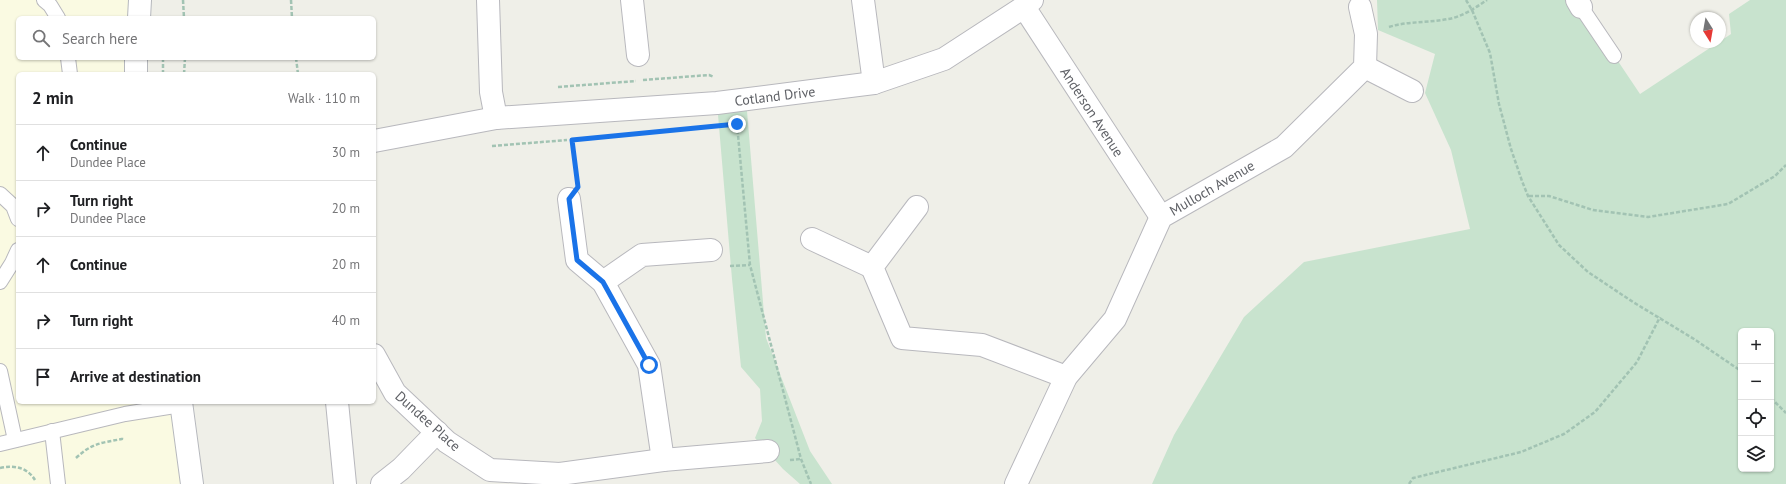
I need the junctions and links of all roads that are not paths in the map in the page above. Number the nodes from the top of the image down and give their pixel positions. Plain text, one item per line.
1 (44, 0) edge
2 (140, 0) edge
3 (488, 0) edge
4 (632, 0) edge
5 (863, 0) edge
6 (1028, 4) edge
7 (1579, 4) edge
8 (1360, 7) dead end
9 (57, 16) edge
10 (139, 16) edge
11 (638, 55) dead end
12 (1614, 56) dead end
13 (68, 60) edge
14 (136, 60) edge
15 (1365, 67) junction
16 (70, 72) edge
17 (136, 72) edge
18 (874, 83) junction
19 (1412, 91) dead end
20 (496, 118) junction
21 (376, 141) edge
22 (0, 194) edge
23 (569, 199) road end
24 (917, 207) dead end
25 (16, 214) edge
26 (1160, 218) junction
27 (812, 239) dead end
28 (711, 250) dead end
29 (16, 254) edge
30 (872, 267) junction
31 (0, 282) edge
32 (603, 282) junction
33 (376, 359) edge
34 (0, 371) edge
35 (1066, 377) junction
36 (176, 404) edge
37 (181, 404) edge
38 (337, 404) edge
39 (52, 431) junction
40 (436, 432) junction
41 (15, 440) junction
42 (0, 444) edge
43 (768, 451) dead end
44 (663, 460) junction
45 (561, 479) edge
46 (58, 484) edge
47 (192, 484) edge
48 (345, 484) edge
49 (382, 484) edge
50 (1016, 484) edge

1 - 9 lane
2 - 10 street
3 - 20 street
4 - 11 street
5 - 18 street
6 - 18 street, Cotland Drive
6 - 26 street, Anderson Avenue
7 - 12 lane
8 - 15 street
13 - 16 lane
14 - 17 street
15 - 19 street
15 - 26 street, Mulloch Avenue
18 - 20 street, Cotland Drive
20 - 21 street, Cotland Drive
22 - 25 lane
23 - 32 street
24 - 30 street
26 - 35 street, Mulloch Avenue
27 - 30 street
28 - 32 street
29 - 31 lane
30 - 35 street
32 - 44 street
33 - 40 street, Dundee Place
34 - 41 lane
35 - 50 street, Mulloch Avenue
36 - 39 lane
37 - 47 street
38 - 48 street
39 - 41 lane
39 - 46 lane
40 - 45 street, Dundee Place
40 - 49 street
41 - 42 lane
43 - 44 street, Dundee Place
44 - 45 street, Dundee Place

